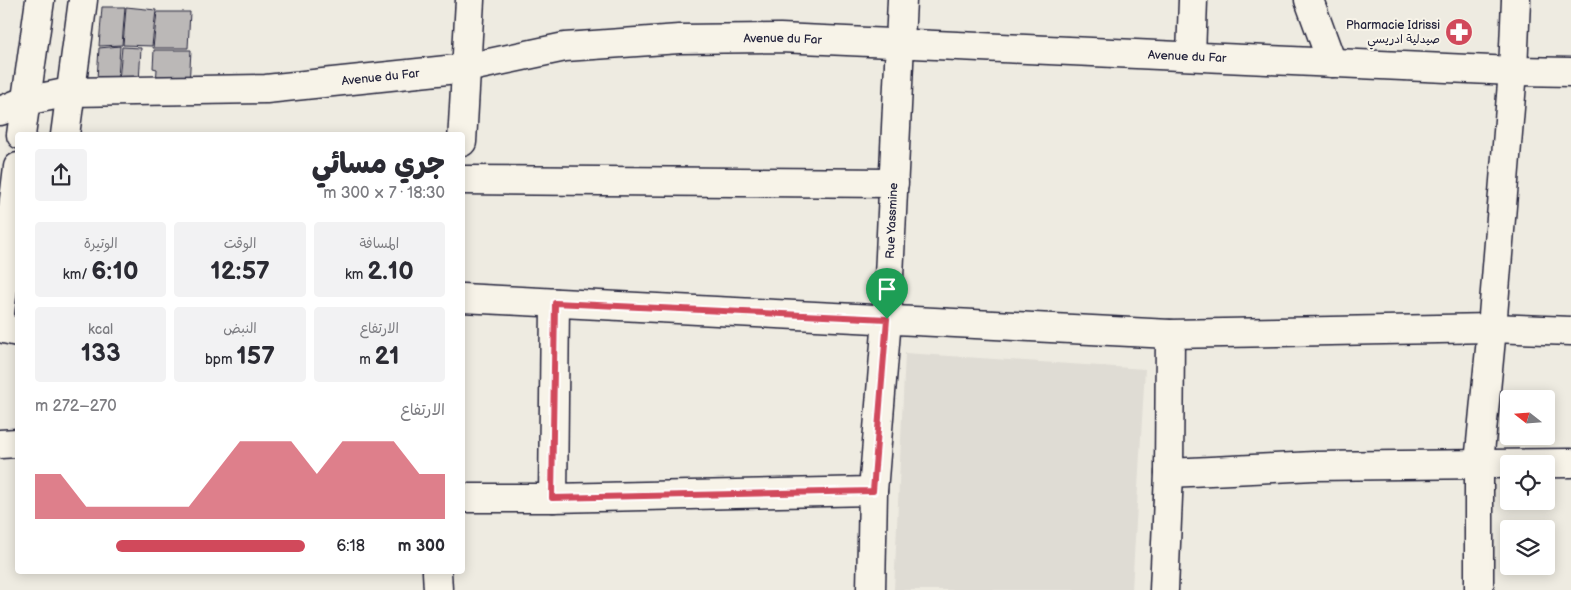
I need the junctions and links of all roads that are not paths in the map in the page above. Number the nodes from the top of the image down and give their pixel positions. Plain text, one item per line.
1 (40, 0) edge
2 (83, 0) edge
3 (470, 0) edge
4 (902, 0) edge
5 (1193, 0) edge
6 (1309, 0) edge
7 (1516, 0) edge
8 (900, 44) junction
9 (1191, 56) junction
10 (1332, 63) junction
11 (466, 68) junction
12 (1513, 71) junction
13 (1571, 72) edge
14 (70, 92) junction
15 (25, 101) junction
16 (0, 111) edge
17 (21, 132) edge
18 (64, 132) edge
19 (463, 132) edge
20 (465, 180) edge
21 (894, 183) junction
22 (15, 191) edge
23 (465, 298) edge
24 (555, 303) junction
25 (0, 313) edge
26 (887, 319) junction
27 (0, 328) edge
28 (1492, 328) junction
29 (15, 331) edge
30 (1571, 332) edge
31 (1170, 334) junction
32 (15, 443) edge
33 (0, 444) edge
34 (1571, 463) edge
35 (1479, 464) junction
36 (1168, 473) junction
37 (873, 491) junction
38 (465, 498) edge
39 (552, 498) junction
40 (437, 574) edge
41 (438, 590) edge
42 (871, 590) edge
43 (1164, 590) edge
44 (1479, 590) edge

1 - 15 street
2 - 14 street
3 - 11 street
4 - 8 street, Rue Yassmine
5 - 9 street
6 - 10 street
7 - 12 street
8 - 9 street, Avenue du Far
8 - 11 street, Avenue du Far
8 - 21 street, Rue Yassmine
9 - 10 street, Avenue du Far
10 - 12 street, Avenue du Far
11 - 14 street, Avenue du Far
11 - 19 street
12 - 13 street, Avenue du Far
12 - 28 street
14 - 15 street, Avenue du Far
14 - 18 street
15 - 16 street, Avenue du Far
15 - 17 street
20 - 21 street
21 - 26 street, Rue Yassmine
22 - 25 street
23 - 24 street
24 - 26 street
24 - 39 street
26 - 31 street
26 - 37 street, Rue Yassmine
27 - 29 street
28 - 30 street
28 - 31 street
28 - 35 street
31 - 36 street
32 - 33 street
34 - 35 street
35 - 36 street
35 - 44 street
36 - 43 street
37 - 39 street
37 - 42 street, Rue Yassmine
38 - 39 street
40 - 41 street

